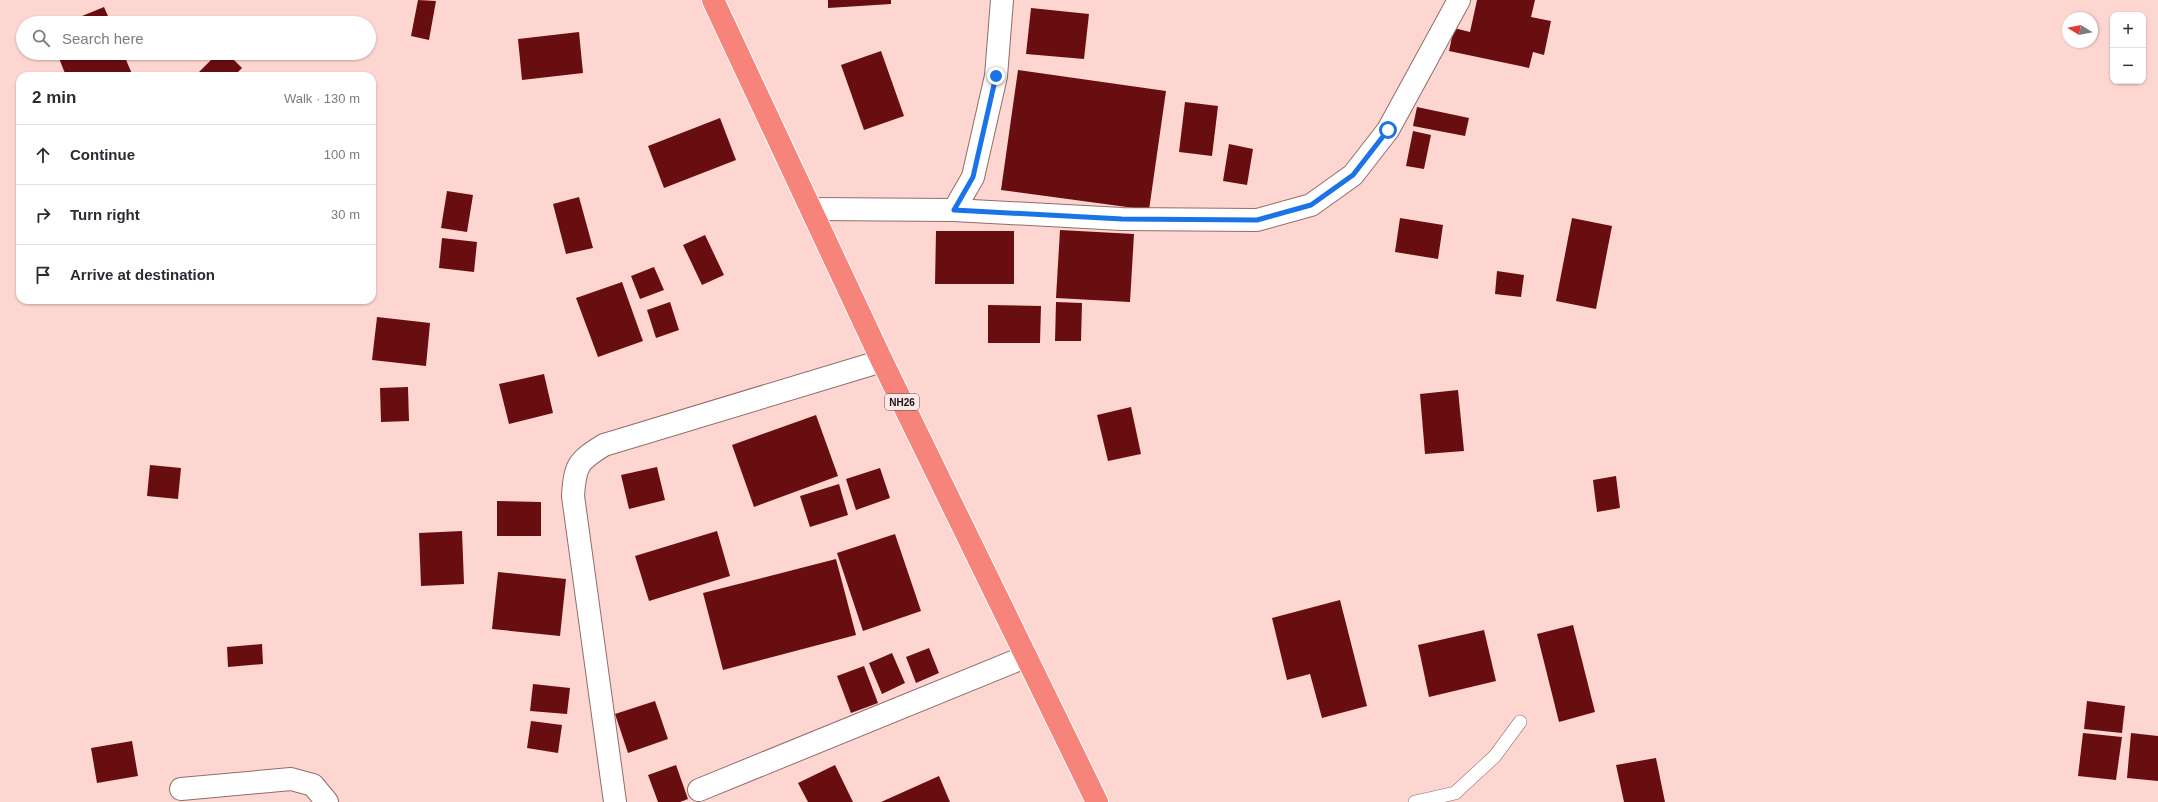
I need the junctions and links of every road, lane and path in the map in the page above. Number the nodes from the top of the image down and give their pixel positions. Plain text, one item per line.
1 (713, 0) edge
2 (1002, 0) edge
3 (1459, 0) edge
4 (812, 209) junction
5 (954, 210) junction
6 (882, 361) junction
7 (1025, 657) junction
8 (1520, 722) dead end
9 (181, 789) dead end
10 (699, 790) dead end
11 (327, 802) edge
12 (614, 802) edge
13 (1097, 802) edge
14 (1415, 802) edge

1 - 4 highway, NH26
2 - 5 street
3 - 5 street
4 - 5 street
4 - 6 highway, NH26
6 - 7 highway, NH26
6 - 12 street
7 - 10 street
7 - 13 highway, NH26
8 - 14 lane
9 - 11 street

